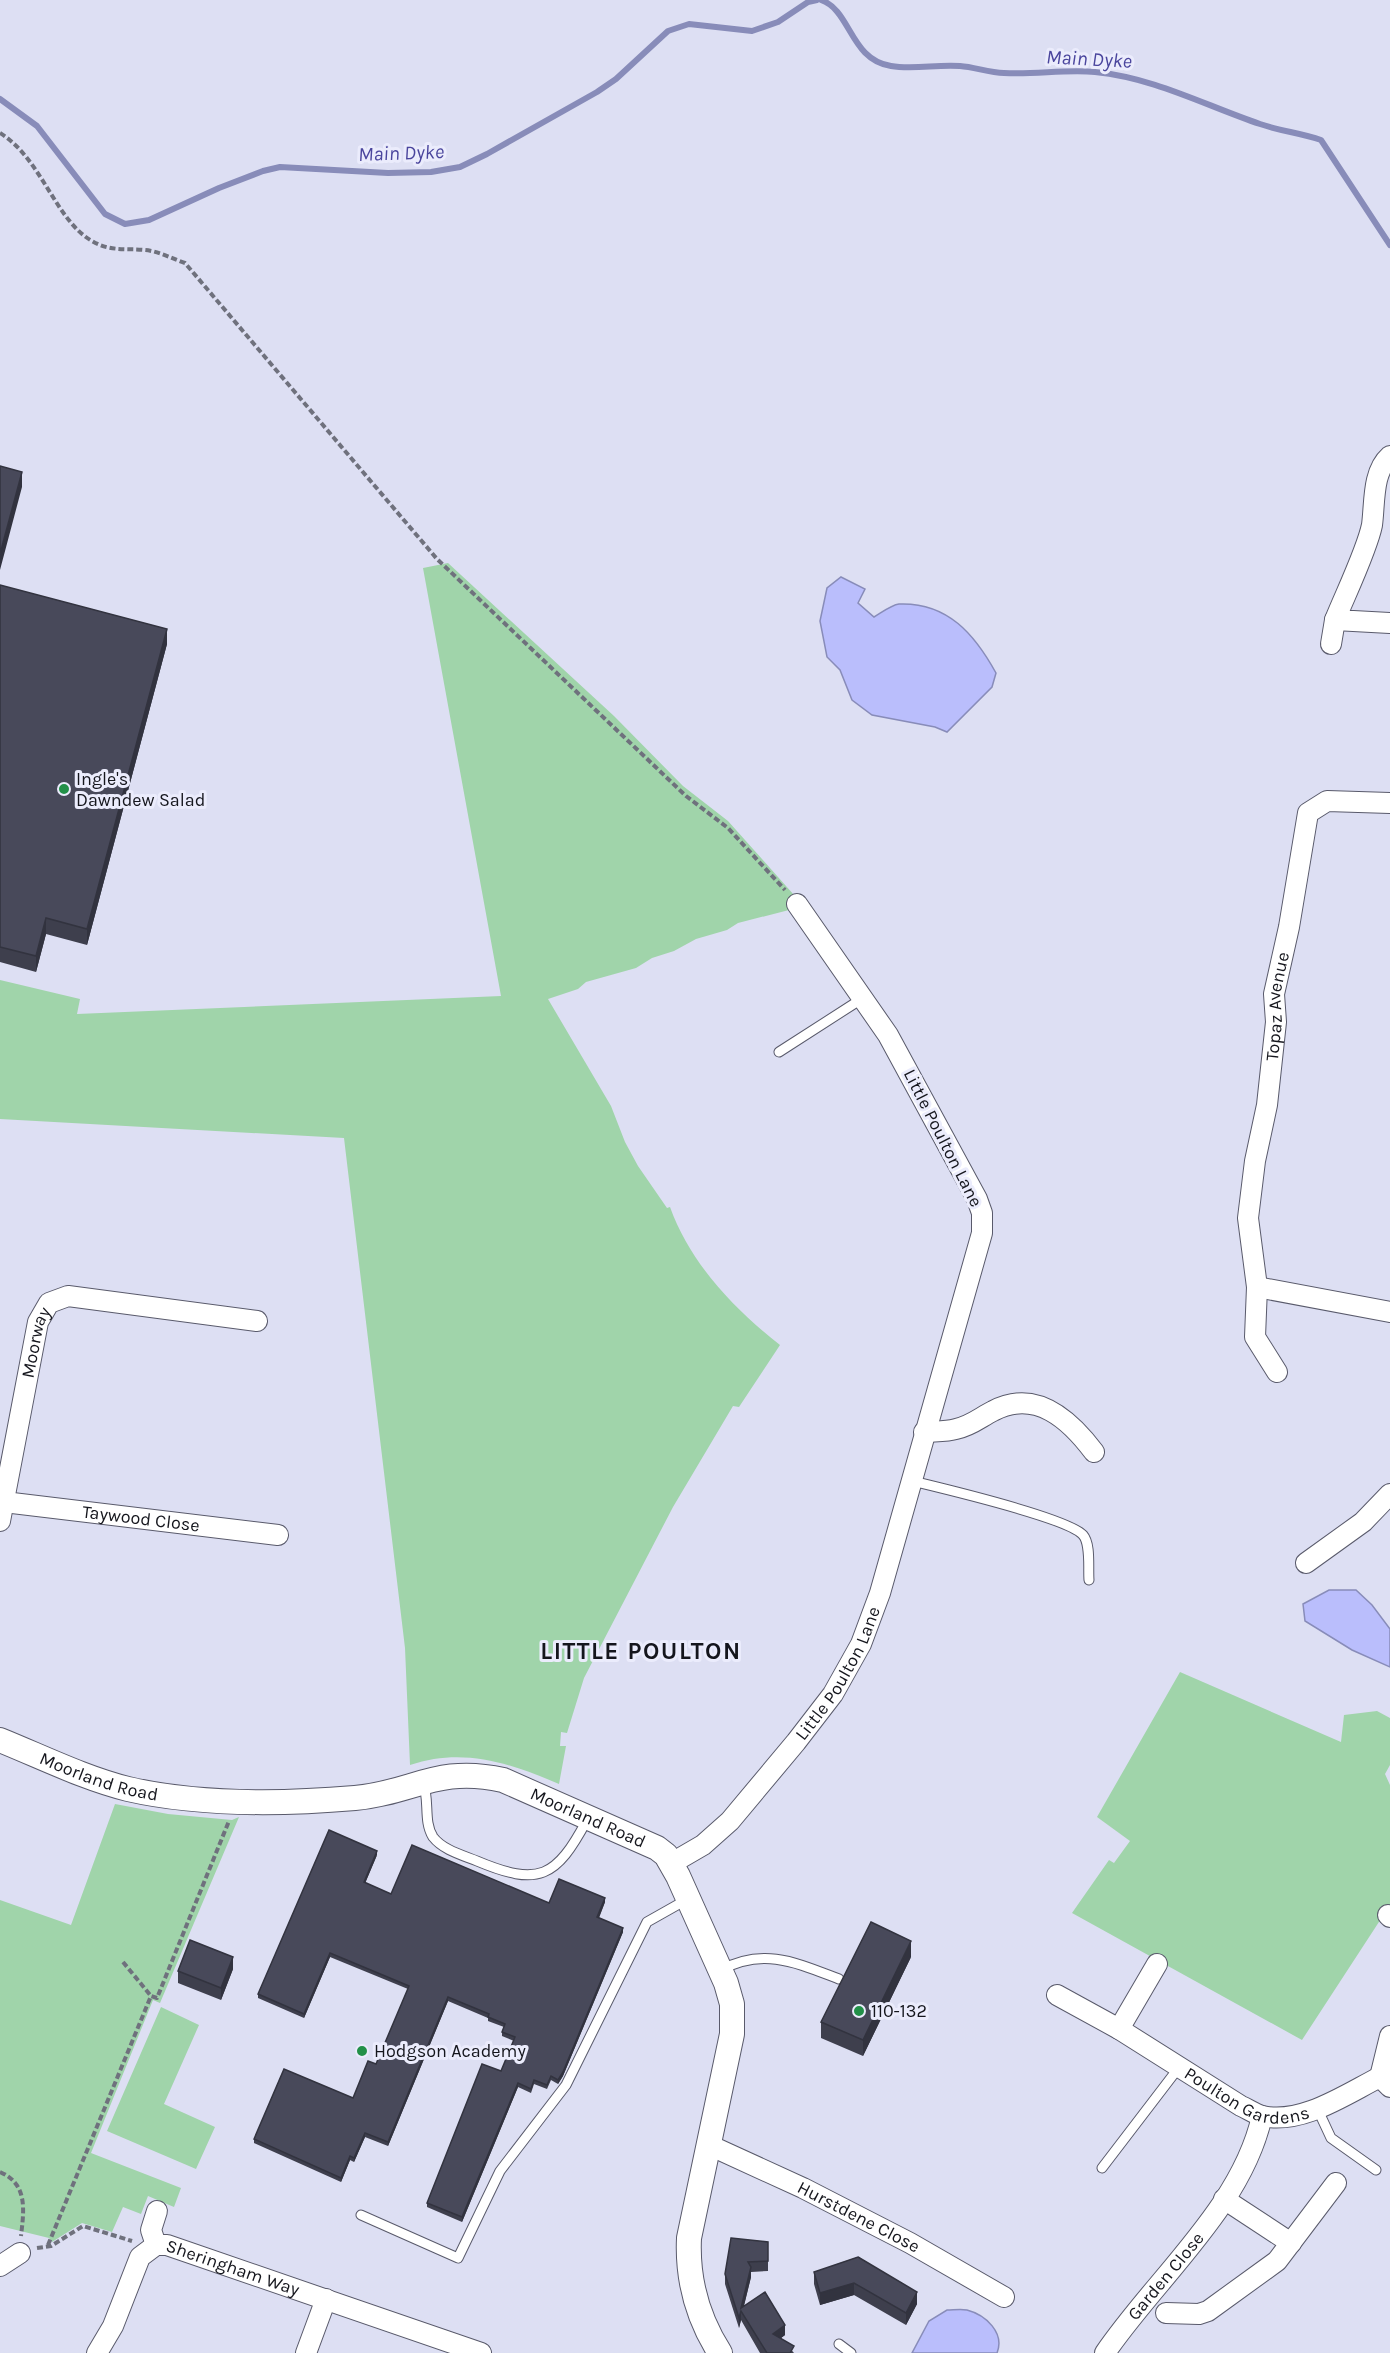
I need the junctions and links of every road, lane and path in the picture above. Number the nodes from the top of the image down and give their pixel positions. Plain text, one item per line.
1 (0, 133) edge
2 (1390, 456) edge
3 (1335, 620) junction
4 (1390, 623) edge
5 (1331, 644) dead end
6 (1390, 803) edge
7 (797, 904) joint
8 (863, 998) junction
9 (779, 1052) dead end
10 (1257, 1287) junction
11 (1390, 1312) edge
12 (257, 1322) dead end
13 (1277, 1372) dead end
14 (924, 1432) junction
15 (1094, 1452) dead end
16 (912, 1481) junction
17 (1390, 1494) edge
18 (4, 1502) junction
19 (0, 1521) edge
20 (278, 1535) dead end
21 (1306, 1563) dead end
22 (1089, 1580) dead end
23 (0, 1740) edge
24 (423, 1780) junction
25 (237, 1800) junction
26 (588, 1819) junction
27 (672, 1863) junction
28 (688, 1899) junction
29 (123, 1962) dead end
30 (1156, 1964) dead end
31 (721, 1970) junction
32 (839, 1979) dead end
33 (1057, 1995) dead end
34 (151, 1996) junction
35 (1119, 2029) junction
36 (1390, 2036) edge
37 (1180, 2067) junction
38 (1385, 2082) edge
39 (1317, 2108) junction
40 (1262, 2116) junction
41 (710, 2145) junction
42 (1102, 2168) dead end
43 (1376, 2170) dead end
44 (0, 2172) edge
45 (1336, 2183) dead end
46 (1224, 2199) junction
47 (158, 2211) dead end
48 (361, 2215) dead end
49 (1291, 2243) junction
50 (48, 2245) junction
51 (151, 2247) junction
52 (20, 2253) junction
53 (0, 2266) edge
54 (1004, 2297) dead end
55 (326, 2299) junction
56 (1166, 2313) dead end
57 (839, 2344) dead end
58 (98, 2353) edge
59 (306, 2353) edge
60 (481, 2353) edge
61 (720, 2353) edge
62 (851, 2353) edge
63 (1105, 2353) edge

1 - 7 path
2 - 3 street
3 - 4 street
3 - 5 street
6 - 10 street, Topaz Avenue
7 - 8 street, Little Poulton Lane
8 - 9 lane
8 - 14 street, Little Poulton Lane
10 - 11 street
10 - 13 street, Topaz Avenue
12 - 18 street, Moorway
14 - 15 street
14 - 16 street, Little Poulton Lane
16 - 22 lane
16 - 27 street, Little Poulton Lane
17 - 21 street
18 - 19 street, Moorway
18 - 20 street, Taywood Close
23 - 25 street, Moorland Road
24 - 25 street, Moorland Road
24 - 26 street, Moorland Road
24 - 26 lane
25 - 34 path
26 - 27 street, Moorland Road
27 - 28 street, Moorland Road
28 - 31 street, Moorland Road
28 - 48 lane
29 - 34 path
30 - 35 street
31 - 32 lane
31 - 41 street, Moorland Road
33 - 35 street, Poulton Gardens
34 - 50 path
35 - 37 street, Poulton Gardens
36 - 38 street
37 - 40 street, Poulton Gardens
37 - 42 lane
38 - 39 street, Poulton Gardens
39 - 40 street, Poulton Gardens
39 - 43 lane
40 - 46 street, Garden Close
41 - 54 street, Hurstdene Close
41 - 61 street, Moorland Road
44 - 52 path
45 - 49 street, Garden Close
46 - 49 street
46 - 63 street, Garden Close
47 - 51 street
49 - 56 street, Garden Close
50 - 51 path
50 - 52 path
51 - 55 street, Sheringham Way
51 - 58 street, Sheringham Way
52 - 53 street
55 - 59 street
55 - 60 street, Sheringham Way
57 - 62 lane

